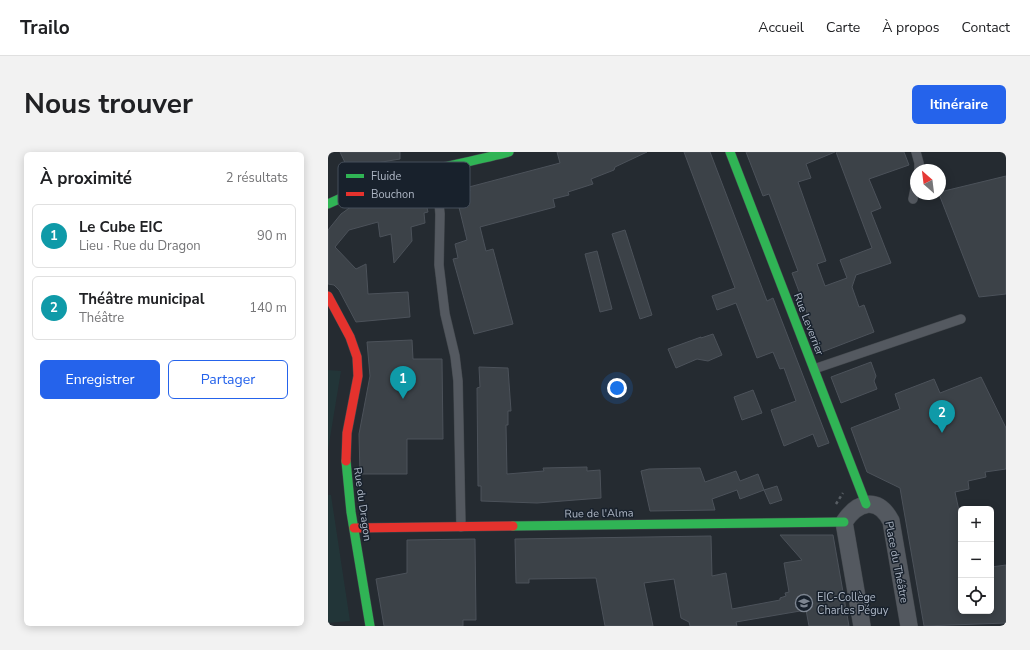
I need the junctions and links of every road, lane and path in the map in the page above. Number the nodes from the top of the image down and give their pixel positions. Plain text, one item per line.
1 (509, 152) edge
2 (730, 152) edge
3 (916, 152) edge
4 (468, 162) edge
5 (919, 164) edge
6 (338, 200) edge
7 (328, 204) edge
8 (439, 208) edge
9 (328, 296) edge
10 (961, 320) dead end
11 (814, 369) junction
12 (857, 481) junction
13 (866, 504) junction
14 (819, 521) junction
15 (844, 522) junction
16 (461, 527) junction
17 (354, 528) junction
18 (370, 626) edge
19 (862, 626) edge
20 (909, 626) edge

1 - 4 street
2 - 11 street, Rue Leverrier
3 - 5 lane
6 - 7 street
8 - 16 lane
9 - 17 street, Rue du Dragon
10 - 11 lane
11 - 12 street, Rue Leverrier
12 - 13 street, Rue Leverrier
12 - 14 path
13 - 15 street
13 - 20 street, Place du Théâtre
14 - 15 street, Rue de l'Alma
14 - 16 street, Rue de l'Alma
15 - 19 street
16 - 17 street, Rue de l'Alma
17 - 18 street, Rue du Dragon

